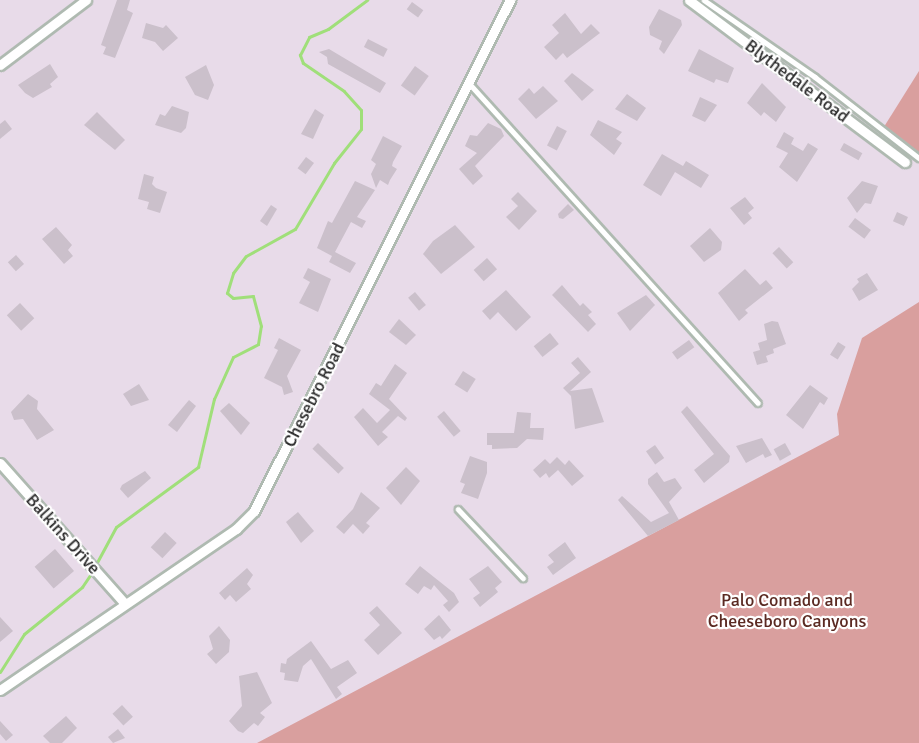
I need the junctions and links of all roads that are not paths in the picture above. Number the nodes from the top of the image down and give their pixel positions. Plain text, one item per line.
1 (86, 0) edge
2 (510, 0) edge
3 (689, 0) edge
4 (704, 0) edge
5 (0, 65) edge
6 (469, 83) junction
7 (919, 158) edge
8 (905, 162) dead end
9 (758, 403) dead end
10 (0, 463) edge
11 (458, 509) dead end
12 (523, 578) dead end
13 (125, 604) junction
14 (0, 690) edge

1 - 5 street
2 - 6 street, Chesebro Road
3 - 8 street, Blythedale Road
4 - 7 lane
6 - 9 lane
6 - 13 street, Chesebro Road
10 - 13 street, Balkins Drive
11 - 12 lane
13 - 14 street, Chesebro Road

